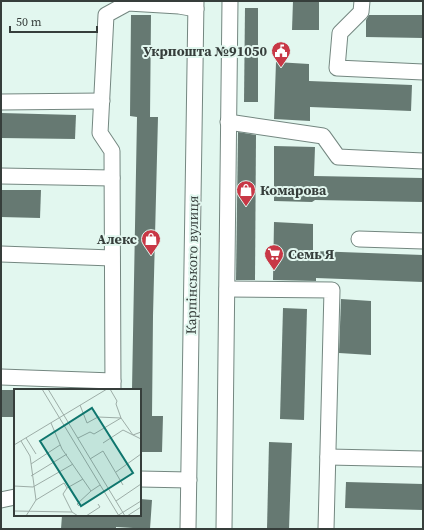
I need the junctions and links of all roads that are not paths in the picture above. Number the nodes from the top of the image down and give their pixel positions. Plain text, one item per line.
1 (230, 1) edge
2 (362, 1) edge
3 (128, 2) edge
4 (196, 5) edge
5 (423, 72) edge
6 (102, 101) junction
7 (1, 102) edge
8 (228, 122) junction
9 (423, 160) edge
10 (1, 176) edge
11 (112, 178) junction
12 (359, 239) dead end
13 (423, 241) edge
14 (1, 254) edge
15 (112, 258) junction
16 (227, 290) junction
17 (1, 377) edge
18 (113, 386) edge
19 (328, 458) junction
20 (423, 459) edge
21 (141, 480) edge
22 (188, 480) junction
23 (14, 498) edge
24 (1, 500) edge
25 (188, 529) edge
26 (224, 529) edge
27 (326, 529) edge

1 - 8 street
2 - 5 street
3 - 4 street
3 - 6 street
4 - 22 street, Карпінського вулиця
6 - 7 street
6 - 11 street
8 - 9 street
8 - 16 street
10 - 11 street
11 - 15 street
12 - 13 street
14 - 15 street
15 - 18 street
16 - 19 street
16 - 26 street
17 - 18 street
19 - 20 street
19 - 27 street
21 - 22 street
22 - 25 street, Карпінського вулиця
23 - 24 street

